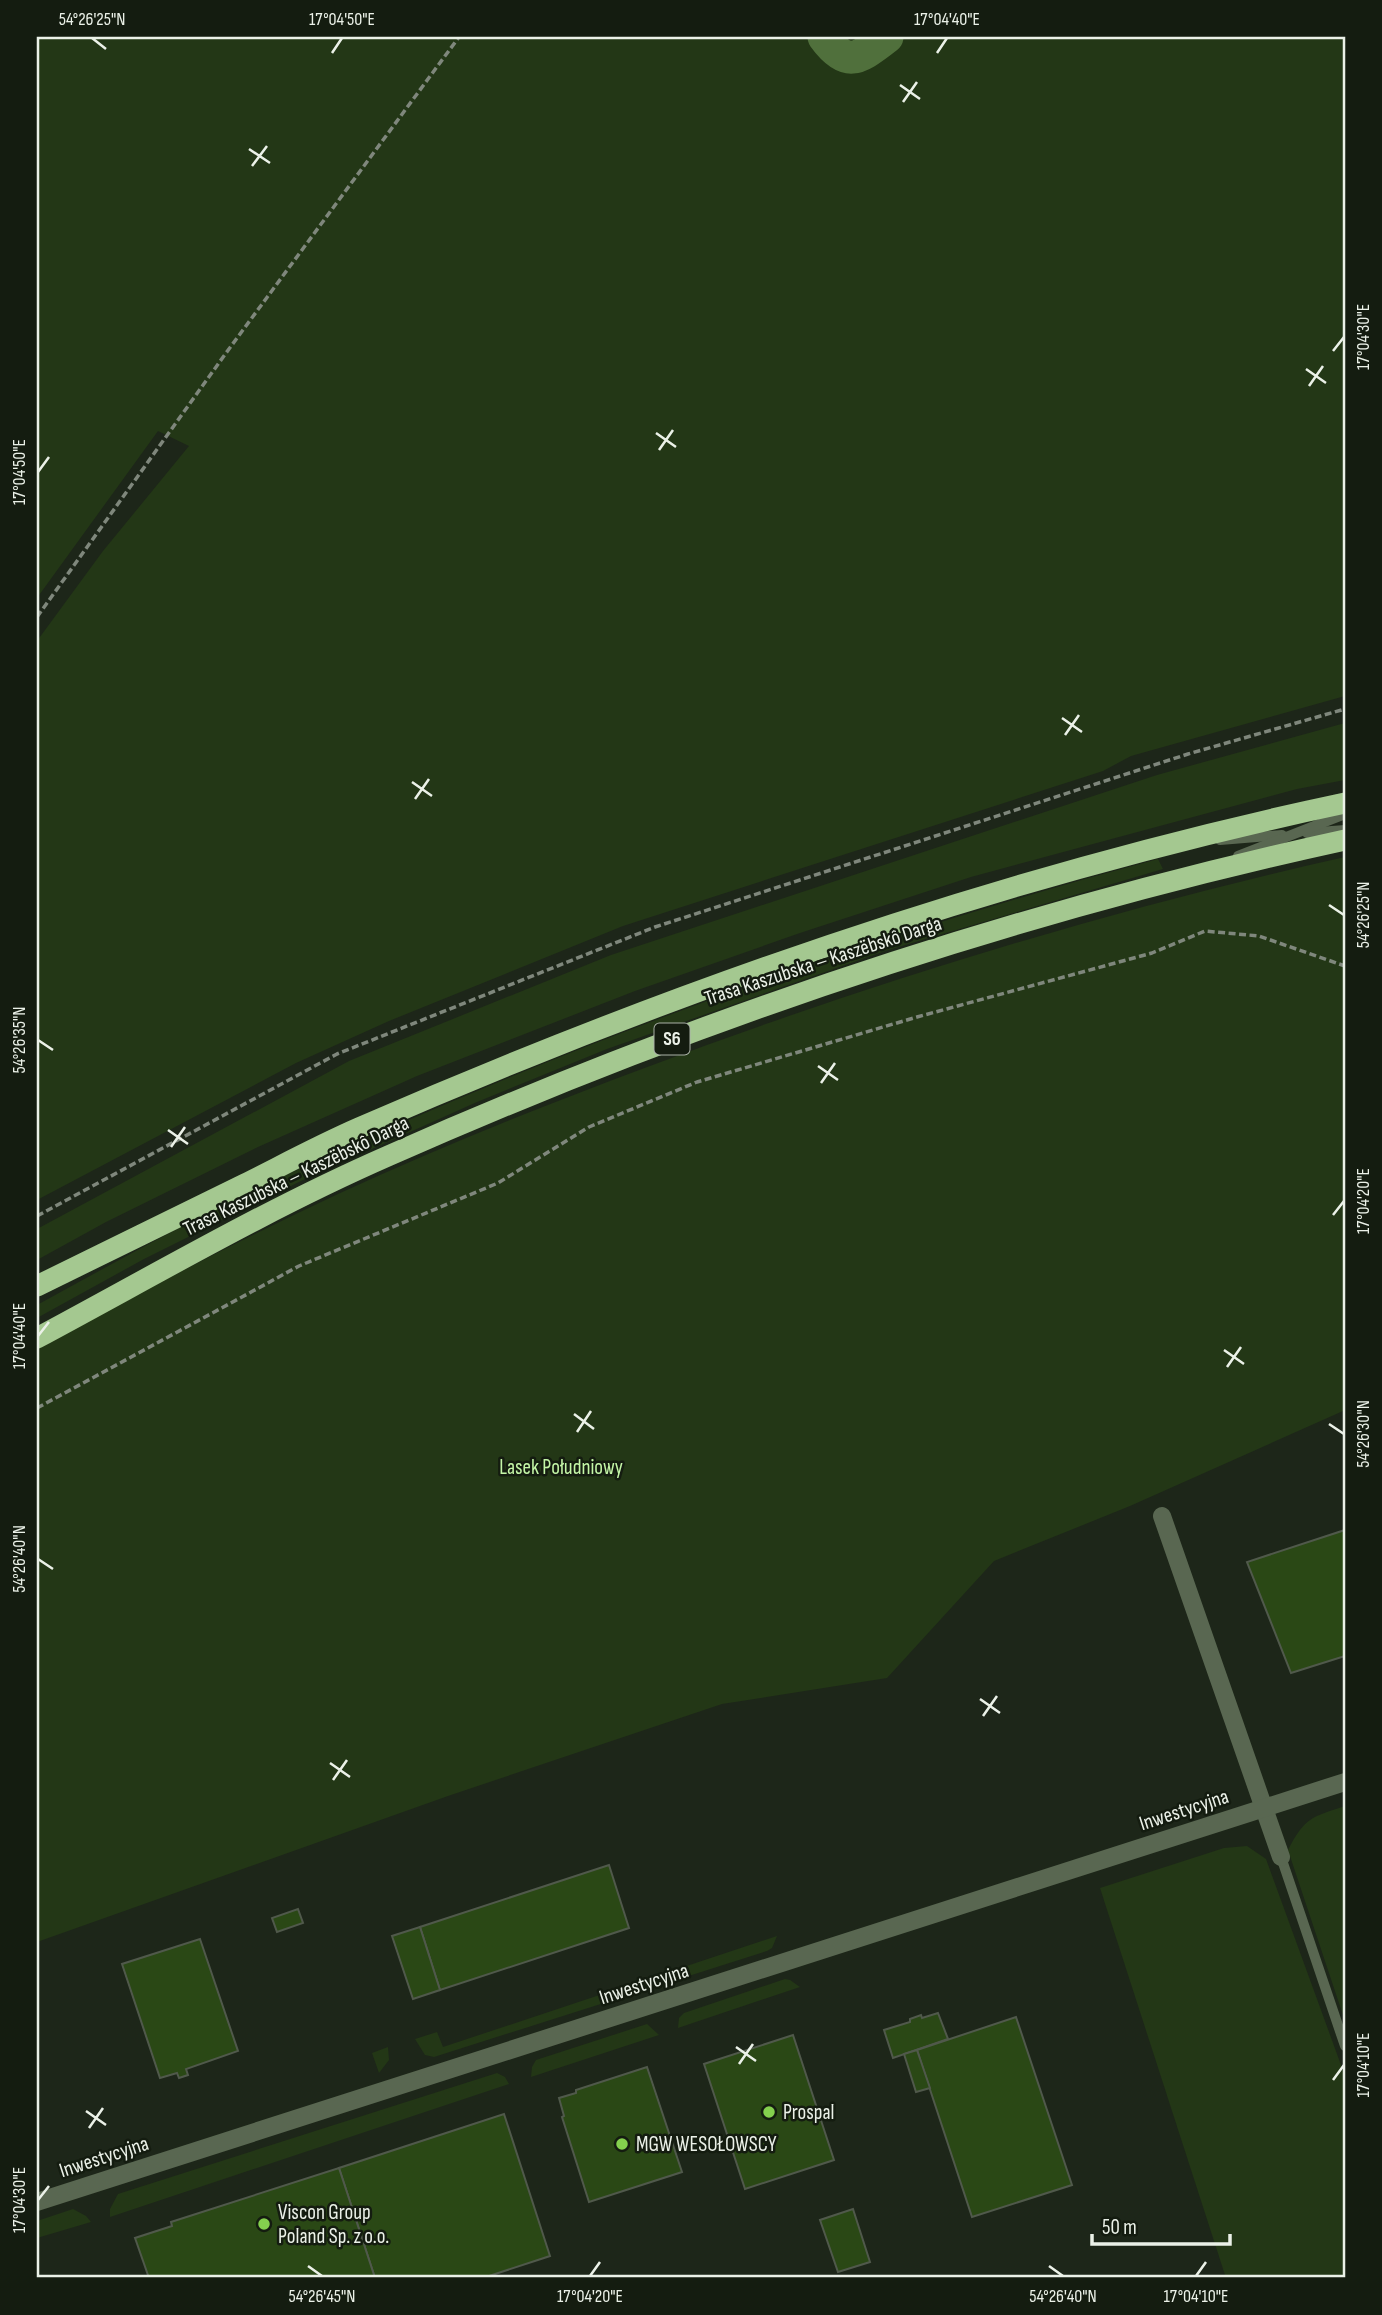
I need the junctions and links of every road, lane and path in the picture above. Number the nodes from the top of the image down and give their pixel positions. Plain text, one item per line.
1 (459, 37) edge
2 (37, 617) edge
3 (1345, 709) edge
4 (1345, 803) edge
5 (1345, 814) edge
6 (1345, 830) edge
7 (1294, 834) junction
8 (1345, 839) edge
9 (1166, 845) junction
10 (1175, 880) junction
11 (1345, 966) edge
12 (37, 1216) edge
13 (37, 1286) edge
14 (37, 1338) edge
15 (37, 1408) edge
16 (1162, 1516) dead end
17 (1345, 1782) edge
18 (1265, 1808) junction
19 (1281, 1857) joint
20 (1345, 2046) edge
21 (37, 2202) edge

1 - 2 path
3 - 12 path
4 - 9 highway, Trasa Kaszubska – Kaszëbskô Darga / S6
5 - 7 lane
6 - 7 lane
7 - 9 lane
7 - 10 lane
8 - 10 highway, Trasa Kaszubska – Kaszëbskô Darga / S6
9 - 13 highway, Trasa Kaszubska – Kaszëbskô Darga / S6
10 - 14 highway, Trasa Kaszubska – Kaszëbskô Darga / S6
11 - 15 path
16 - 18 street, Inwestycyjna
17 - 18 street, Inwestycyjna
18 - 19 street
18 - 21 street, Inwestycyjna
19 - 20 lane

